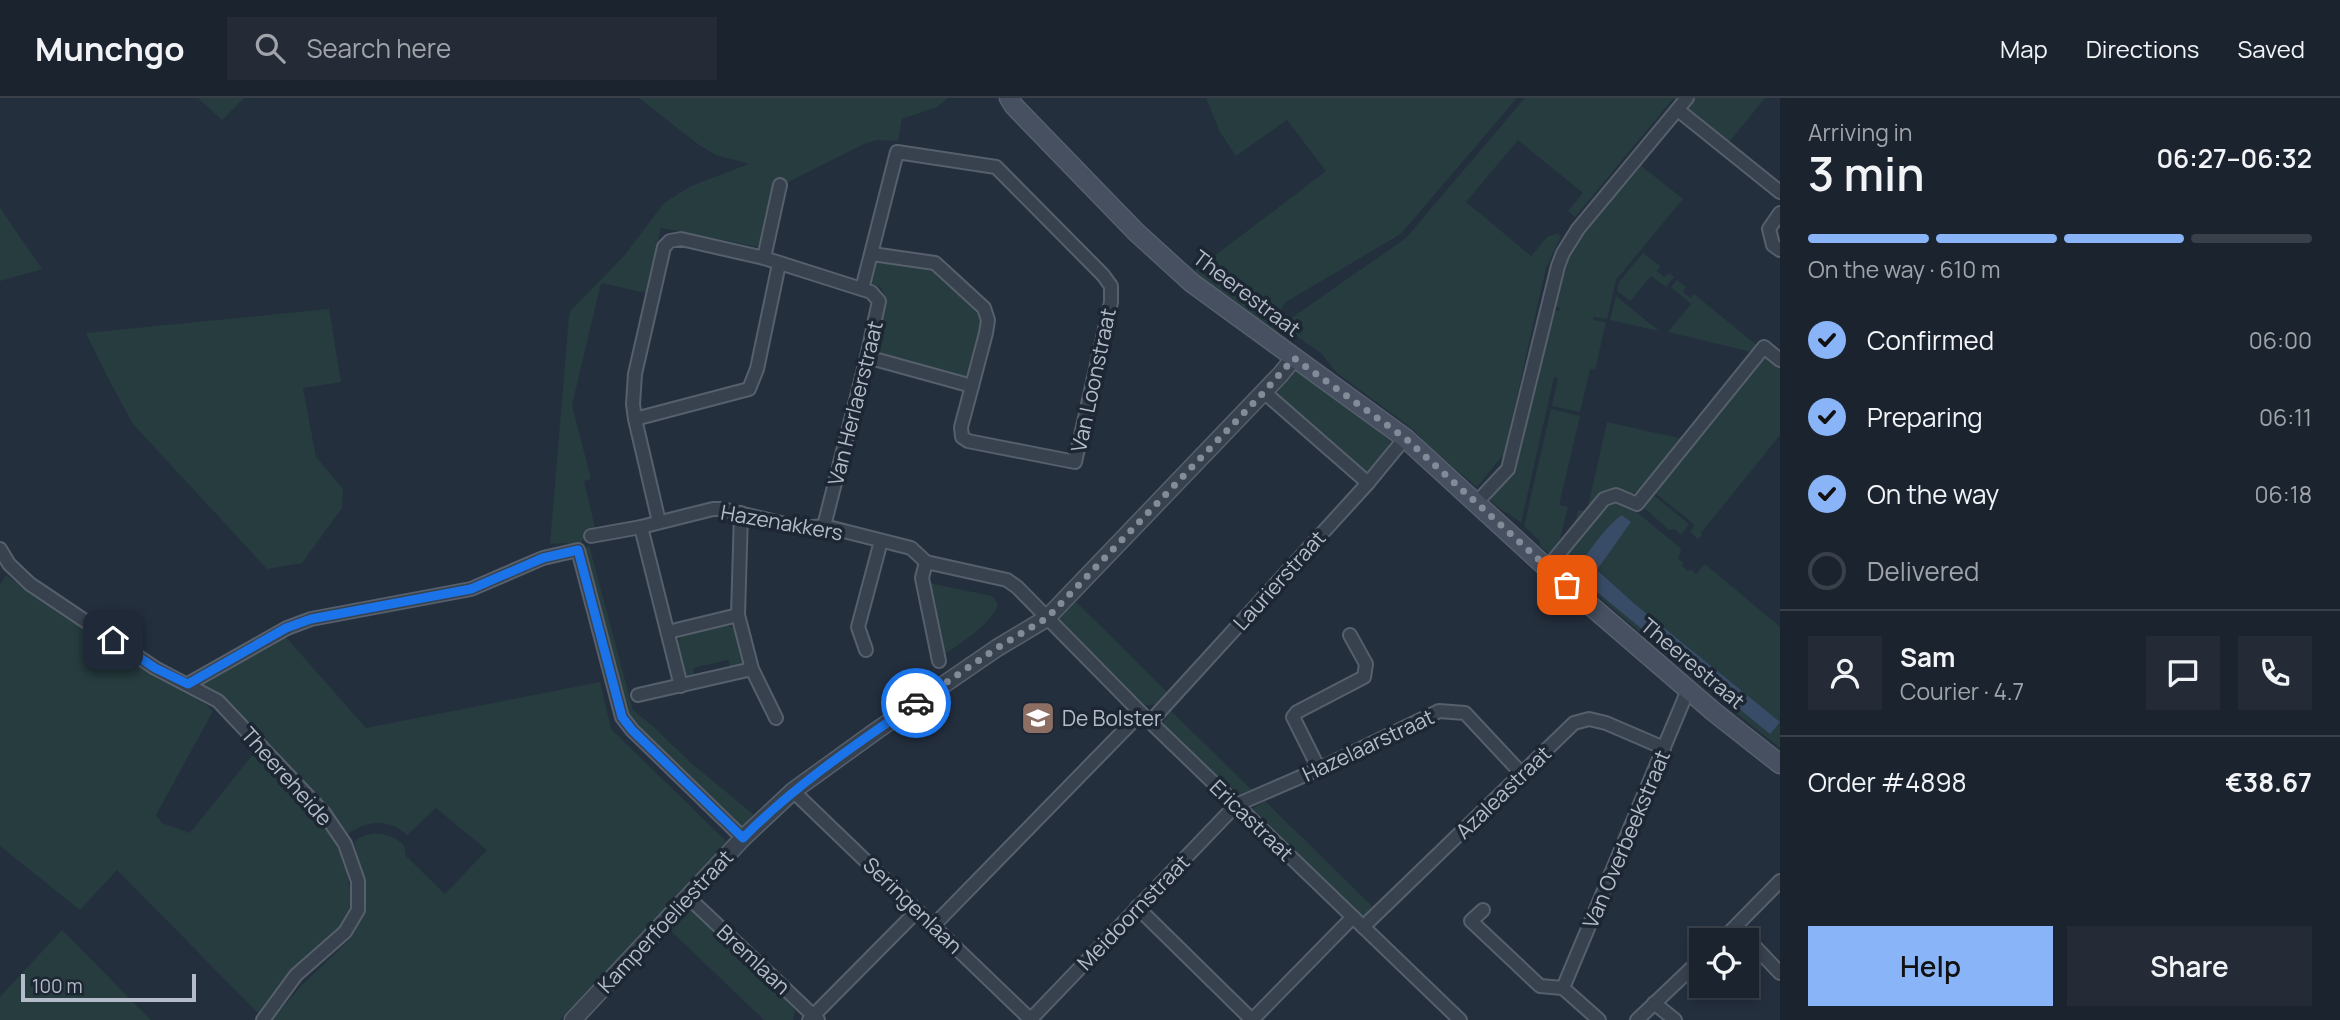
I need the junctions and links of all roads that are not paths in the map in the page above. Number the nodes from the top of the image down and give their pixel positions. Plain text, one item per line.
1 (1009, 98) edge
2 (1687, 98) edge
3 (1678, 110) junction
4 (780, 186) dead end
5 (1780, 192) edge
6 (1780, 213) edge
7 (1780, 250) edge
8 (872, 254) junction
9 (764, 258) junction
10 (779, 264) junction
11 (862, 289) junction
12 (1779, 356) edge
13 (867, 357) junction
14 (1294, 358) junction
15 (972, 386) junction
16 (1264, 392) junction
17 (635, 419) junction
18 (1405, 438) junction
19 (1368, 483) junction
20 (1477, 502) junction
21 (741, 513) junction
22 (659, 522) junction
23 (824, 526) junction
24 (640, 527) junction
25 (591, 536) dead end
26 (881, 541) junction
27 (0, 549) edge
28 (926, 562) junction
29 (1547, 568) junction
30 (738, 615) junction
31 (1047, 618) junction
32 (667, 632) junction
33 (1350, 635) dead end
34 (866, 650) dead end
35 (939, 661) dead end
36 (752, 669) junction
37 (188, 684) junction
38 (681, 686) junction
39 (1688, 690) junction
40 (638, 695) dead end
41 (1146, 717) junction
42 (776, 718) dead end
43 (1664, 748) junction
44 (1780, 764) edge
45 (1319, 769) junction
46 (1522, 774) junction
47 (793, 790) junction
48 (1236, 805) junction
49 (743, 838) junction
50 (1780, 881) edge
51 (689, 898) junction
52 (1137, 907) junction
53 (1483, 910) dead end
54 (917, 911) junction
55 (1353, 917) junction
56 (934, 925) junction
57 (1363, 927) junction
58 (1736, 927) joint
59 (1689, 970) edge
60 (1780, 973) edge
61 (1563, 988) junction
62 (1654, 1003) junction
63 (813, 1019) edge
64 (1031, 1019) edge
65 (262, 1020) edge
66 (574, 1020) edge
67 (1252, 1020) edge
68 (1460, 1020) edge
69 (1599, 1020) edge
70 (1637, 1020) edge
71 (1675, 1020) edge

1 - 14 main road, Theerestraat
2 - 3 street
3 - 5 street
3 - 20 street
4 - 9 street
6 - 7 street
8 - 11 street
8 - 15 street
8 - 15 street, Van Loonstraat
9 - 10 street
9 - 17 street
10 - 11 street
10 - 17 street
11 - 13 street, Van Herlaerstraat
12 - 29 street
13 - 15 street
13 - 23 street, Van Herlaerstraat
14 - 16 street, Kamperfoeliestraat
14 - 18 main road, Theerestraat
16 - 19 street
16 - 31 street, Kamperfoeliestraat
17 - 22 street
18 - 19 street, Laurierstraat
18 - 20 main road, Theerestraat
19 - 41 street, Laurierstraat
20 - 29 main road, Theerestraat
21 - 22 street, Hazenakkers
21 - 23 street, Hazenakkers
21 - 30 street
22 - 24 street, Hazenakkers
23 - 26 street, Hazenakkers
24 - 25 street, Hazenakkers
24 - 32 street
26 - 28 street, Hazenakkers
26 - 34 street
27 - 37 street, Theereheide
28 - 31 street, Hazenakkers
28 - 35 street
29 - 39 main road, Theerestraat
30 - 32 street
30 - 36 street
31 - 41 street, Ericastraat
31 - 47 street, Kamperfoeliestraat
32 - 38 street
33 - 45 street
36 - 38 street
36 - 42 street
37 - 49 street
37 - 65 street, Theereheide
38 - 40 street
39 - 43 street, Van Overbeekstraat
39 - 44 main road, Theerestraat
41 - 48 street, Ericastraat
41 - 56 street, Laurierstraat
43 - 46 street, Azaleastraat
43 - 61 street, Van Overbeekstraat
45 - 46 street, Hazelaarstraat
45 - 48 street, Hazelaarstraat
46 - 57 street, Azaleastraat
47 - 49 street, Kamperfoeliestraat
47 - 54 street, Seringenlaan
48 - 52 street, Meidoornstraat
48 - 55 street, Ericastraat
49 - 51 street, Kamperfoeliestraat
50 - 58 street
51 - 63 street, Bremlaan
51 - 66 street, Kamperfoeliestraat
52 - 64 street, Meidoornstraat
52 - 67 street
53 - 61 street
54 - 56 street, Seringenlaan
54 - 63 street
55 - 57 street, Ericastraat
55 - 67 street
56 - 64 street, Seringenlaan
57 - 68 street, Ericastraat
58 - 60 street
59 - 62 street
61 - 69 street
62 - 70 street
62 - 71 street

